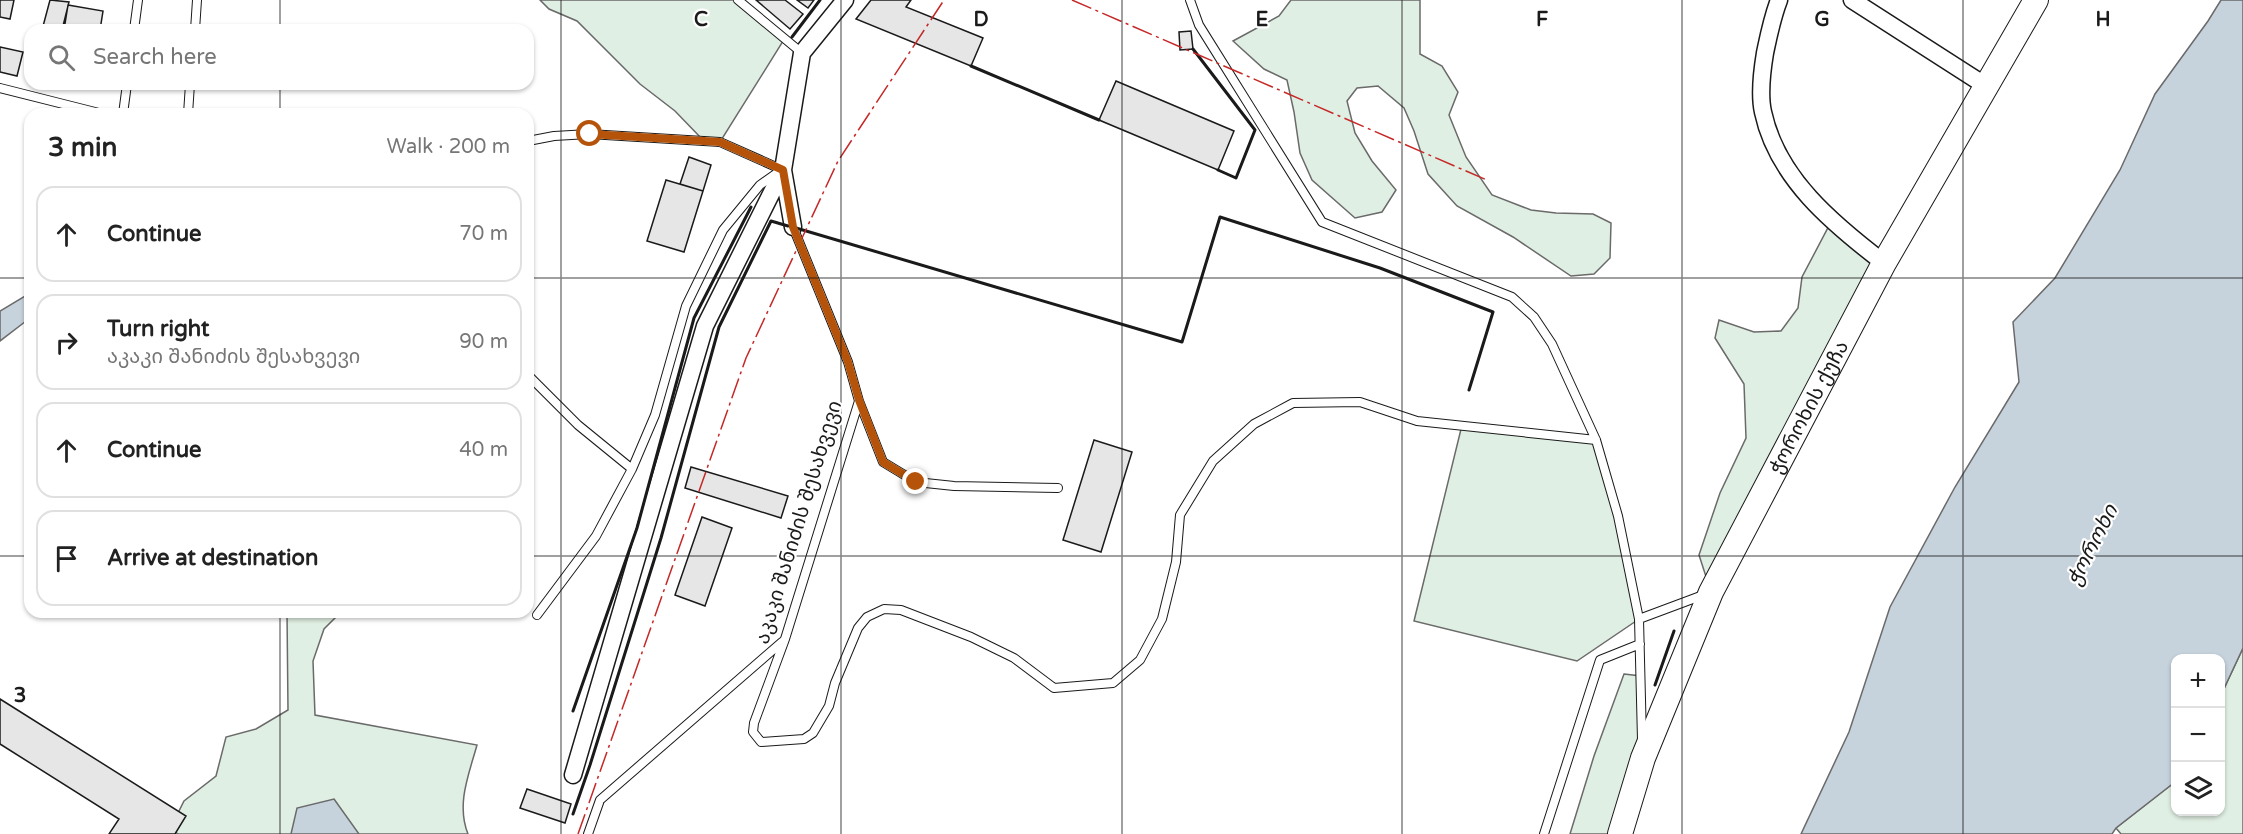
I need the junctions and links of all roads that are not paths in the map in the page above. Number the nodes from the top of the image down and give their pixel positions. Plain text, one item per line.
1 (138, 0) edge
2 (197, 0) edge
3 (738, 0) edge
4 (845, 0) edge
5 (1190, 0) edge
6 (1779, 0) edge
7 (1852, 0) edge
8 (2036, 0) edge
9 (135, 24) edge
10 (195, 24) edge
11 (802, 53) junction
12 (1986, 87) junction
13 (0, 88) edge
14 (126, 90) edge
15 (190, 90) edge
16 (79, 108) edge
17 (124, 108) edge
18 (188, 108) edge
19 (534, 140) edge
20 (783, 170) junction
21 (793, 227) joint
22 (1884, 263) junction
23 (534, 381) edge
24 (859, 400) junction
25 (1596, 440) junction
26 (632, 469) junction
27 (1058, 488) dead end
28 (1711, 592) junction
29 (537, 615) dead end
30 (1639, 619) junction
31 (785, 639) junction
32 (1640, 644) junction
33 (1643, 758) junction
34 (573, 775) dead end
35 (588, 834) edge
36 (1544, 834) edge
37 (1620, 834) edge

1 - 9 lane
2 - 10 lane
3 - 11 lane
4 - 11 street, აკაკი შანიძის შესახვევი
5 - 25 lane
6 - 22 street
7 - 12 street
8 - 12 street, ჭოროხის ქუჩა
11 - 20 street, აკაკი შანიძის შესახვევი
12 - 22 street, ჭოროხის ქუჩა
13 - 16 lane
14 - 17 lane
15 - 18 lane
19 - 20 lane
20 - 21 street, აკაკი შანიძის შესახვევი
20 - 26 lane
20 - 34 street
21 - 24 lane, აკაკი შანიძის შესახვევი
22 - 28 street, ჭოროხის ქუჩა
23 - 26 lane
24 - 27 lane
24 - 31 lane, აკაკი შანიძის შესახვევი
25 - 30 lane
25 - 31 lane, აკაკი შანიძის შესახვევი
26 - 29 lane
28 - 30 lane
28 - 33 street, ჭოროხის ქუჩა
30 - 32 lane
31 - 35 lane
32 - 33 lane
32 - 36 lane
33 - 37 street, ჭოროხის ქუჩა

